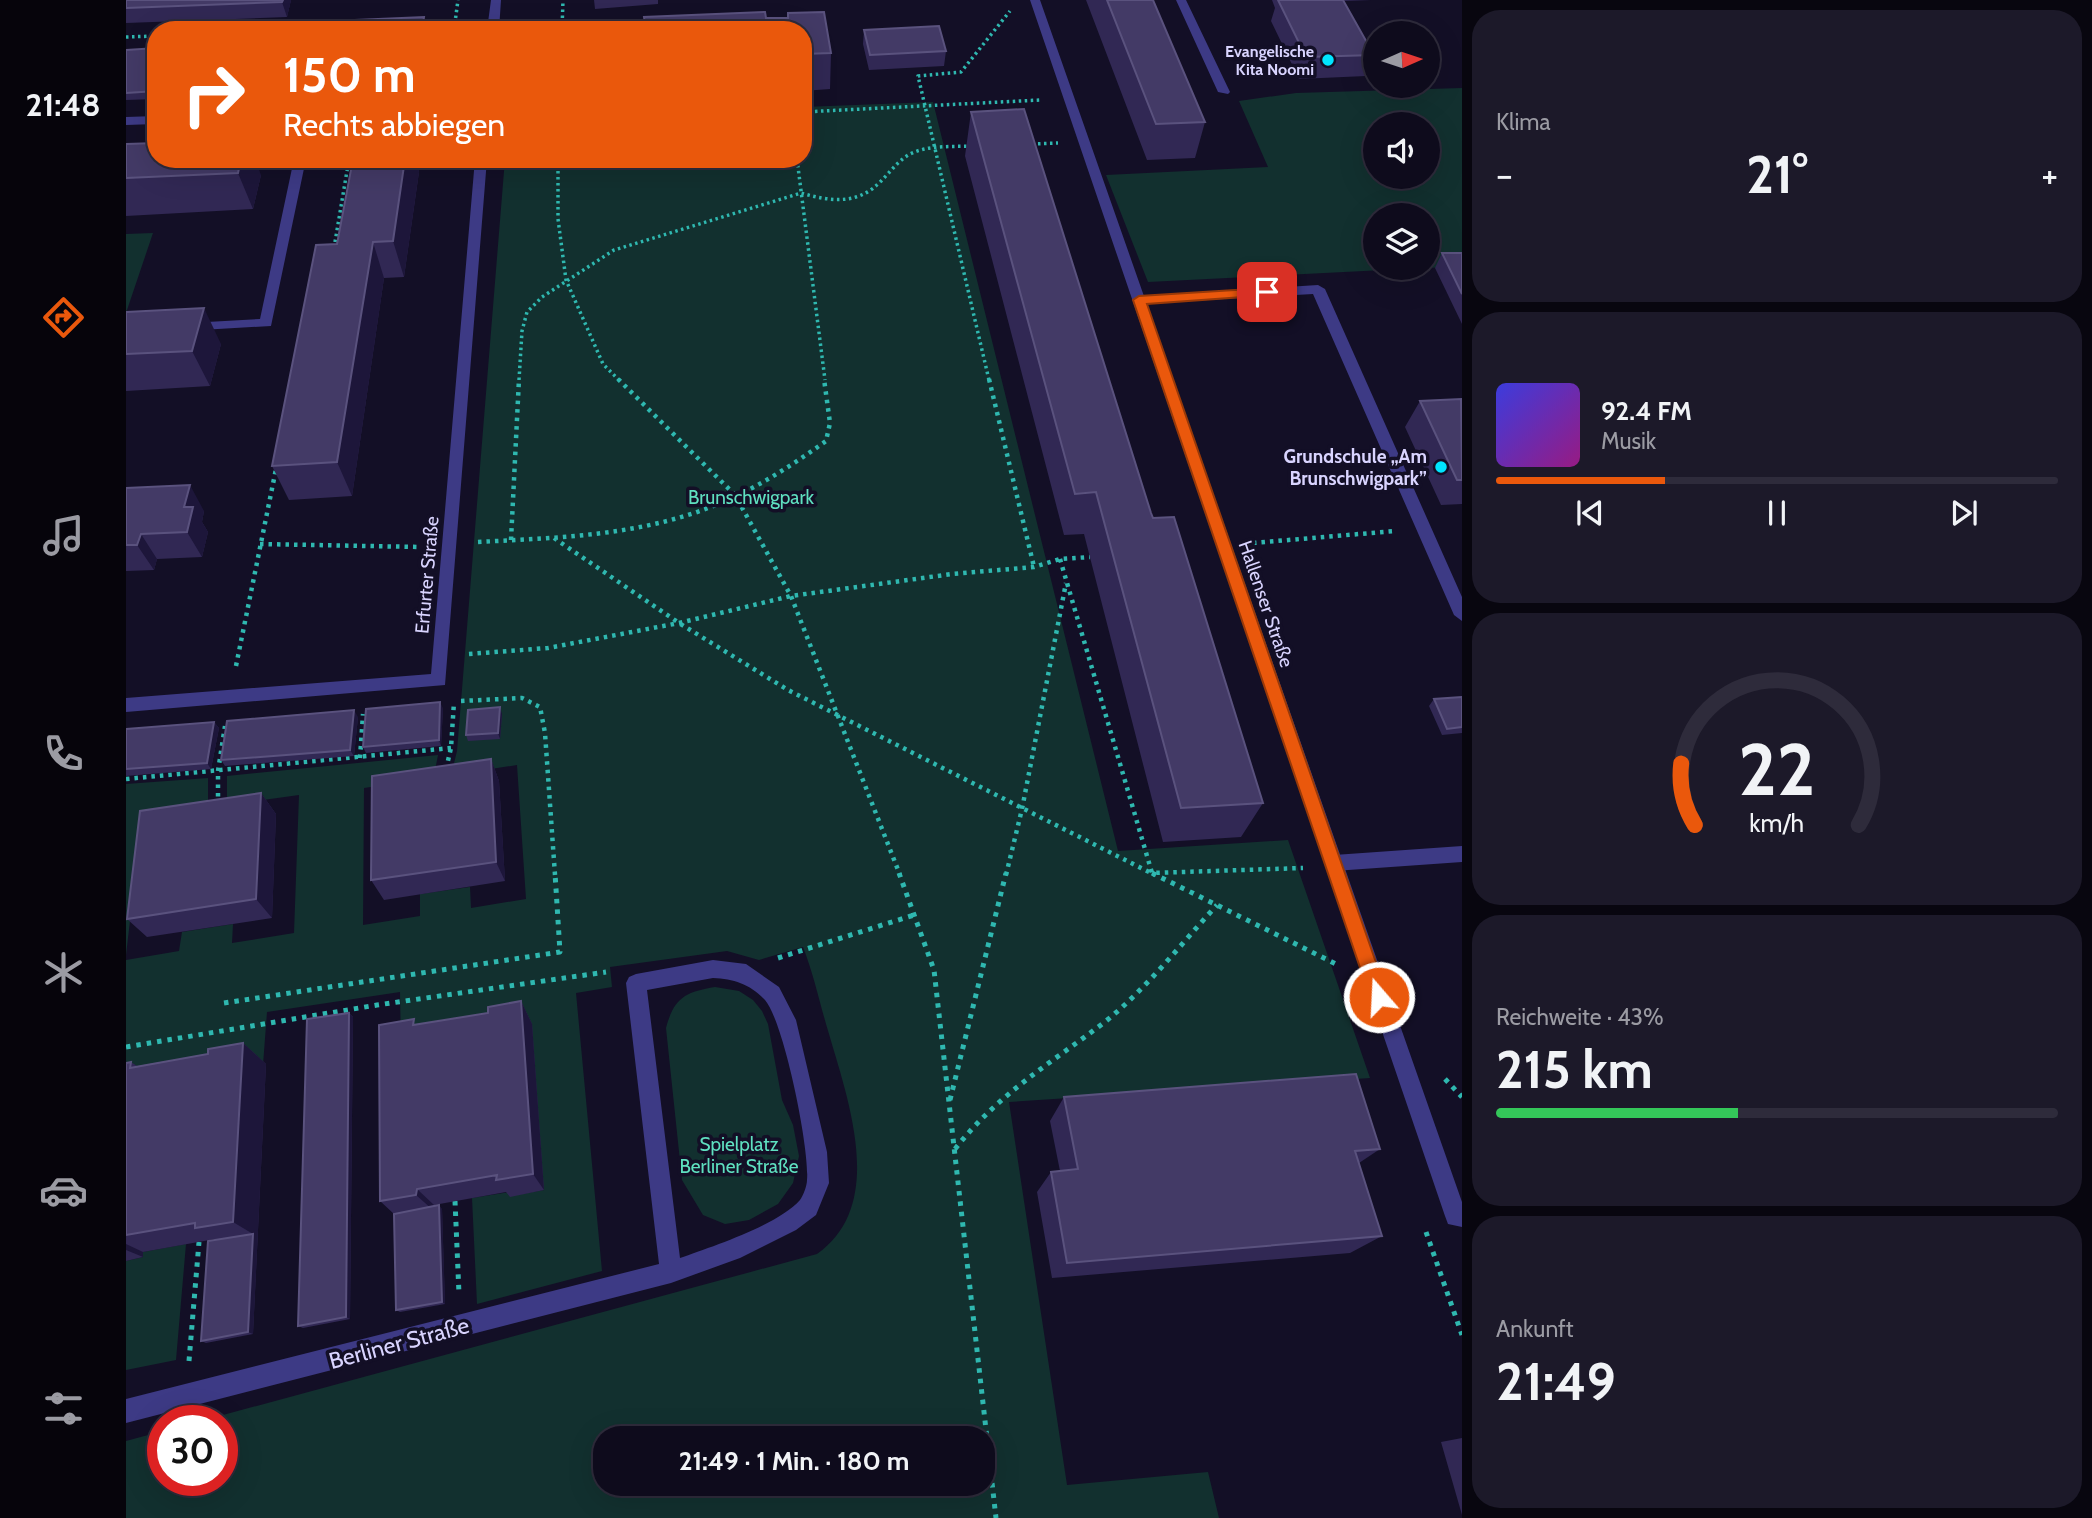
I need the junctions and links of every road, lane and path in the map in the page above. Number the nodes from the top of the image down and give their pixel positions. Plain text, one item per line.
1 (458, 0) edge
2 (496, 0) edge
3 (563, 0) edge
4 (1035, 0) edge
5 (1181, 0) edge
6 (1016, 4) dead end
7 (455, 21) edge
8 (494, 21) edge
9 (562, 21) edge
10 (147, 36) edge
11 (126, 37) edge
12 (1224, 92) dead end
13 (1050, 100) dead end
14 (1012, 102) junction
15 (923, 105) junction
16 (812, 111) edge
17 (1015, 113) edge
18 (147, 120) edge
19 (126, 121) edge
20 (1065, 143) dead end
21 (1026, 144) edge
22 (973, 146) edge
23 (934, 148) junction
24 (298, 168) edge
25 (347, 168) edge
26 (480, 168) edge
27 (558, 168) edge
28 (798, 168) edge
29 (801, 193) junction
30 (332, 260) edge
31 (566, 281) junction
32 (1139, 300) junction
33 (177, 328) edge
34 (277, 463) edge
35 (735, 495) junction
36 (1423, 528) junction
37 (554, 538) junction
38 (511, 540) junction
39 (260, 544) junction
40 (450, 544) junction
41 (1242, 544) dead end
42 (1090, 557) dead end
43 (1060, 559) junction
44 (1034, 567) junction
45 (1066, 583) junction
46 (791, 596) junction
47 (1462, 615) edge
48 (679, 623) junction
49 (461, 654) dead end
50 (235, 672) dead end
51 (126, 705) edge
52 (839, 717) junction
53 (363, 720) edge
54 (224, 733) edge
55 (451, 748) junction
56 (360, 758) junction
57 (218, 771) junction
58 (126, 779) edge
59 (443, 779) edge
60 (1022, 809) junction
61 (218, 810) edge
62 (1462, 854) edge
63 (1334, 863) junction
64 (1306, 868) dead end
65 (1152, 873) junction
66 (1217, 905) junction
67 (914, 915) junction
68 (804, 950) dead end
69 (1337, 964) dead end
70 (636, 983) junction
71 (224, 1003) dead end
72 (126, 1047) edge
73 (949, 1104) junction
74 (955, 1150) junction
75 (455, 1201) edge
76 (1462, 1216) edge
77 (199, 1242) edge
78 (671, 1272) junction
79 (460, 1326) junction
80 (186, 1397) junction
81 (126, 1411) edge
82 (996, 1518) edge

1 - 7 path
2 - 8 street
3 - 9 path
4 - 32 street, Hallenser Straße
5 - 12 street
6 - 15 path
10 - 11 path
13 - 14 path
14 - 15 path
14 - 17 path
15 - 16 path
15 - 23 path
18 - 19 street
20 - 21 path
22 - 23 path
23 - 29 path
23 - 44 path
24 - 33 street
25 - 30 path
26 - 40 street, Erfurter Straße
27 - 31 path
28 - 29 path
29 - 31 path
29 - 35 path
31 - 35 path
31 - 38 path
32 - 36 street
32 - 63 street, Hallenser Straße
34 - 39 path
35 - 37 path
35 - 46 path
36 - 41 path
36 - 47 street
37 - 38 path
37 - 48 path
38 - 40 path
39 - 40 path
39 - 50 path
40 - 51 street, Erfurter Straße
42 - 43 path
43 - 44 path
43 - 45 path
44 - 46 path
45 - 60 path
45 - 65 path
46 - 48 path
46 - 52 path
48 - 49 path
48 - 52 path
52 - 60 path
52 - 67 path
53 - 56 path
54 - 57 path
55 - 56 path
55 - 59 path
55 - 71 path
56 - 57 path
57 - 58 path
57 - 61 path
60 - 65 path
60 - 73 path
62 - 63 street
63 - 76 street, Hallenser Straße
64 - 65 path
65 - 66 path
66 - 69 path
66 - 74 path
67 - 68 path
67 - 73 path
70 - 72 path
70 - 78 street
70 - 78 street, Berliner Straße
73 - 74 path
74 - 82 path
75 - 79 path
77 - 80 path
78 - 79 street, Berliner Straße
79 - 80 street, Berliner Straße
80 - 81 street, Berliner Straße

